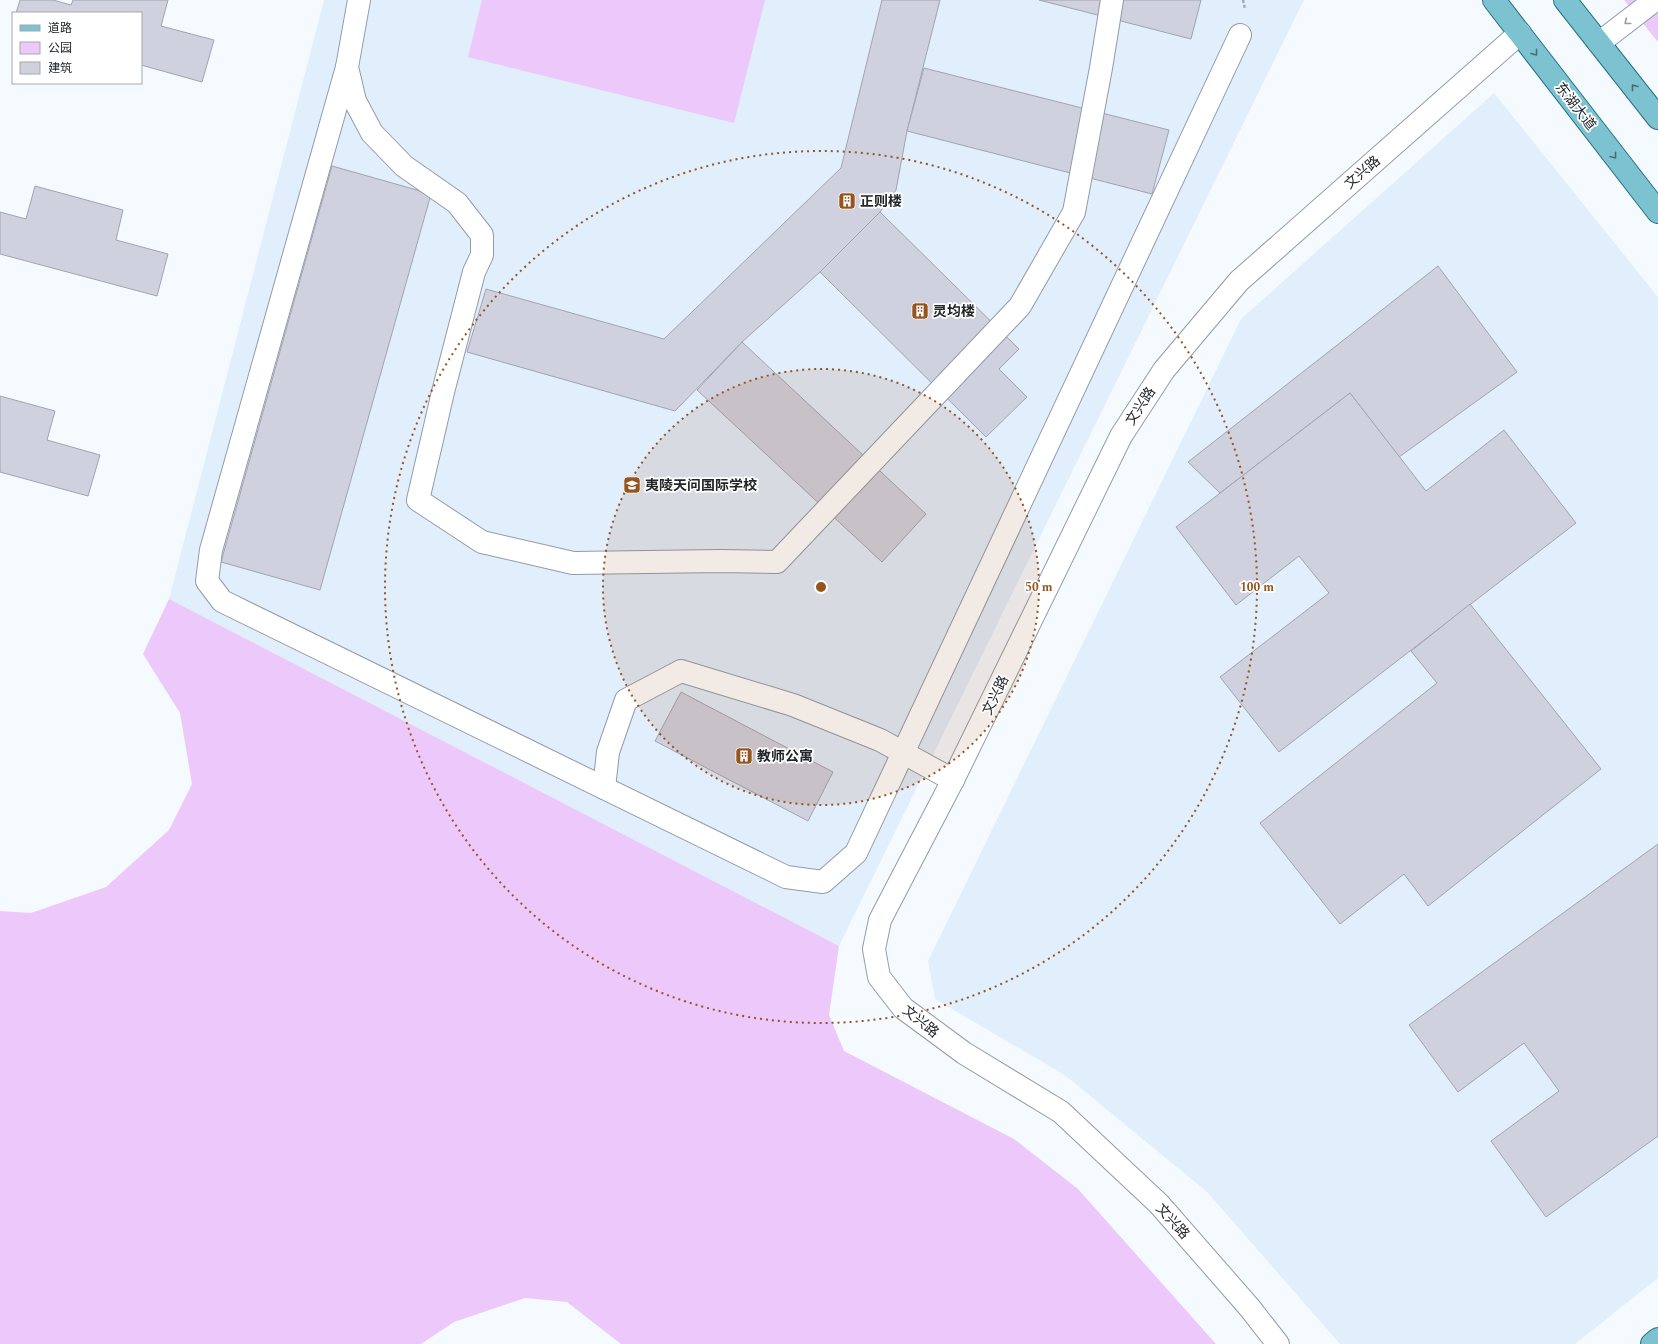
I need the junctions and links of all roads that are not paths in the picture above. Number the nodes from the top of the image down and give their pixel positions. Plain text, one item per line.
1 (359, 0) edge
2 (1112, 0) edge
3 (1494, 0) edge
4 (1565, 0) edge
5 (1655, 0) edge
6 (1520, 33) junction
7 (1240, 35) dead end
8 (1599, 43) junction
9 (347, 68) junction
10 (1658, 118) edge
11 (1658, 212) edge
12 (903, 753) junction
13 (953, 780) junction
14 (604, 788) junction
15 (1658, 1339) edge
16 (1278, 1344) edge
17 (1652, 1344) edge

1 - 9 street
2 - 9 street
3 - 6 main road, 东湖大道
4 - 8 main road
5 -> 8 street
6 -> 11 main road, 东湖大道
6 - 13 street, 文兴路
7 - 12 street
10 -> 8 main road
9 - 14 street
12 - 13 street
12 - 14 street
12 - 14 street
13 - 16 street, 文兴路
15 - 17 main road

